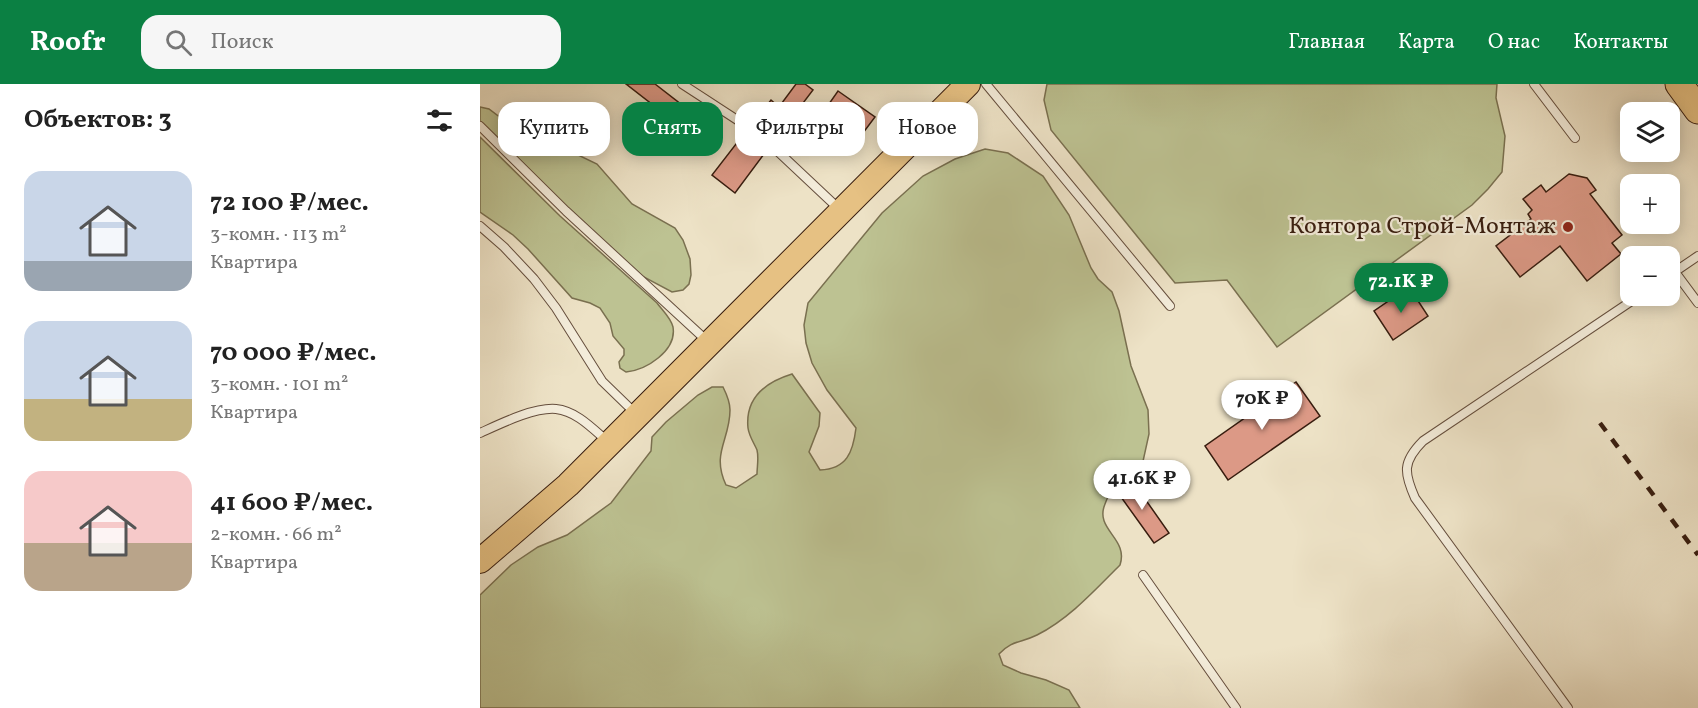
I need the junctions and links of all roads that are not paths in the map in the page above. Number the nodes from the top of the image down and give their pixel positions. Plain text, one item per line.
1 (682, 84) edge
2 (968, 84) edge
3 (986, 84) edge
4 (1533, 84) edge
5 (1679, 84) edge
6 (1698, 110) edge
7 (480, 126) edge
8 (1575, 138) dead end
9 (842, 211) junction
10 (480, 226) edge
11 (1698, 256) edge
12 (1680, 268) edge
13 (1680, 282) edge
14 (1698, 303) edge
15 (1170, 306) dead end
16 (1625, 306) edge
17 (710, 343) junction
18 (638, 416) junction
19 (480, 433) edge
20 (610, 444) junction
21 (480, 561) edge
22 (1143, 575) dead end
23 (1236, 708) edge
24 (1568, 708) edge

1 - 9 lane
2 - 9 main road
3 - 15 lane
4 - 8 lane
5 - 6 highway
7 - 17 lane
9 - 17 main road
10 - 18 lane
11 - 12 lane
13 - 14 lane
16 - 24 lane
17 - 18 main road
18 - 20 main road
19 - 20 lane
20 - 21 main road
22 - 23 lane

